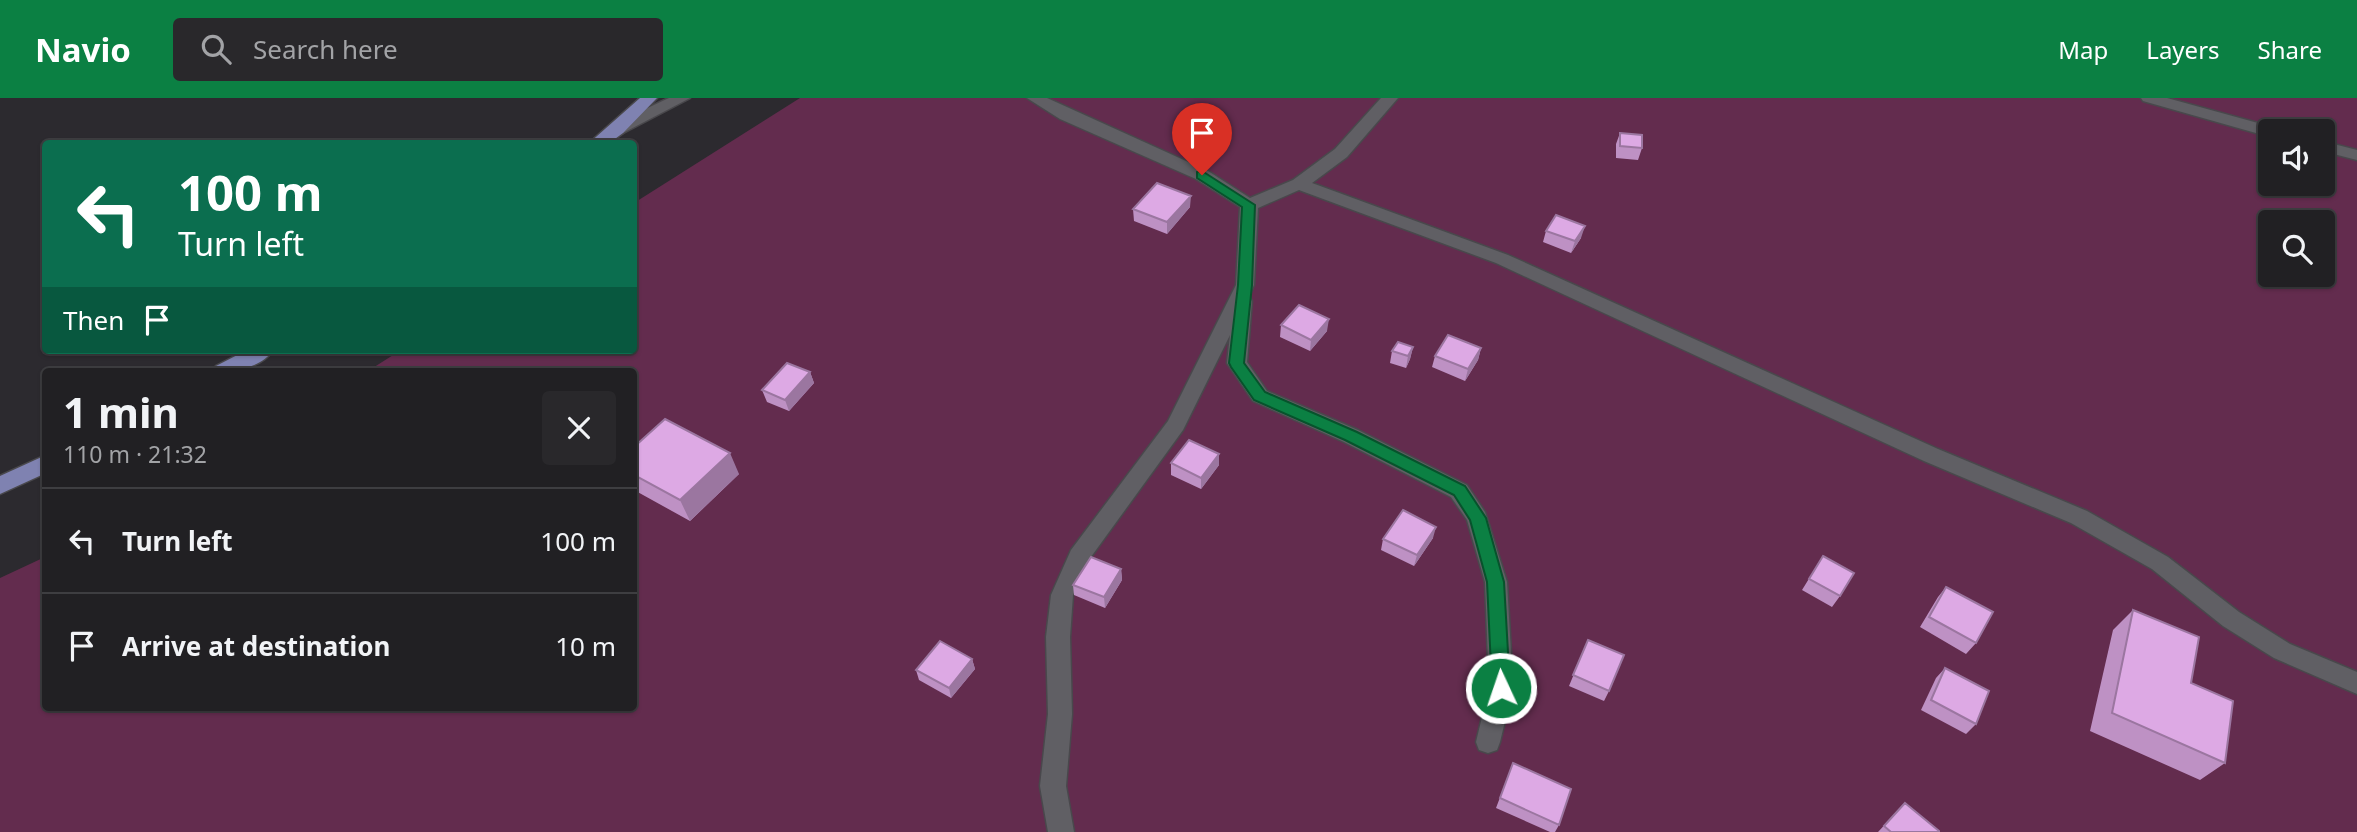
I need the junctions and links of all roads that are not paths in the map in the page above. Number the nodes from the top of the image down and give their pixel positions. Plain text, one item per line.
1 (649, 98) edge
2 (682, 98) edge
3 (1035, 98) edge
4 (1390, 98) edge
5 (2149, 98) edge
6 (617, 129) junction
7 (2258, 129) edge
8 (602, 140) edge
9 (2335, 149) edge
10 (2357, 155) edge
11 (1300, 184) junction
12 (1249, 205) junction
13 (1245, 285) junction
14 (255, 354) edge
15 (229, 368) edge
16 (42, 465) edge
17 (0, 486) edge
18 (2357, 683) edge
19 (1488, 742) dead end
20 (1061, 832) edge

1 - 6 main road
2 - 6 street
3 - 12 street
4 - 11 street
5 - 7 street
6 - 8 main road
9 - 10 street
11 - 12 street
11 - 18 street
12 - 13 street
13 - 19 street
13 - 20 street
14 - 15 main road
16 - 17 main road

